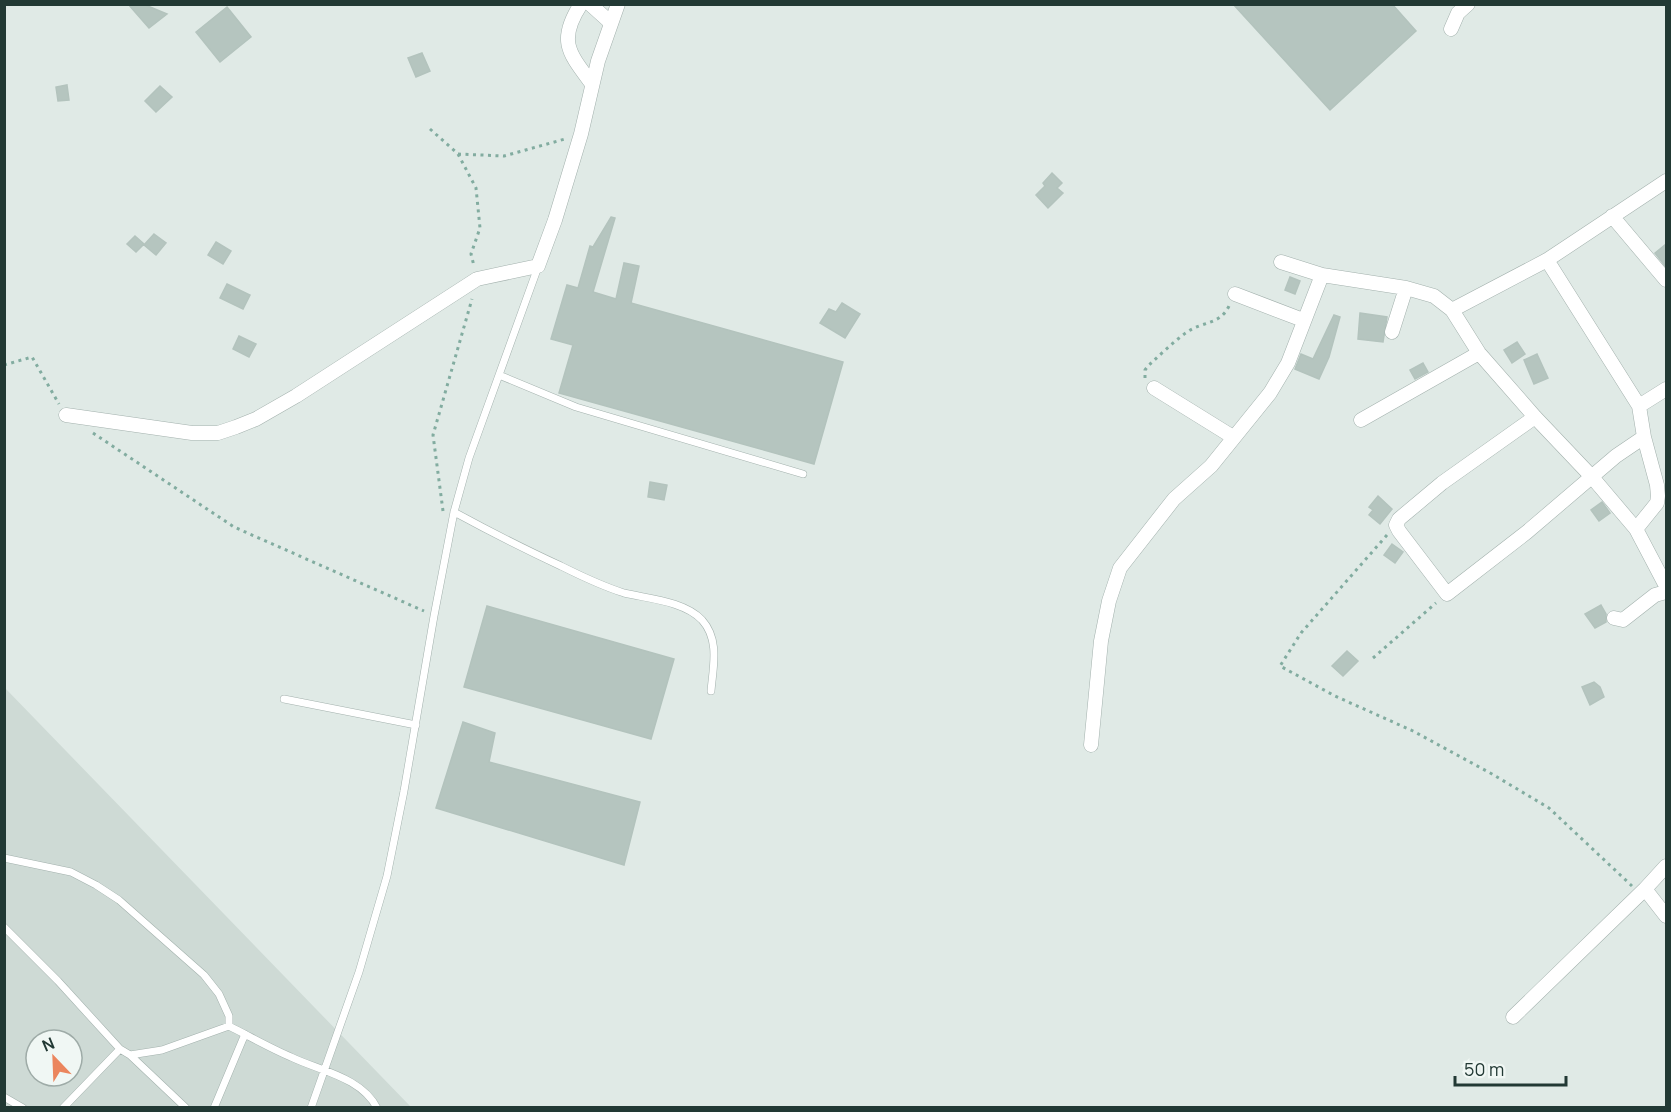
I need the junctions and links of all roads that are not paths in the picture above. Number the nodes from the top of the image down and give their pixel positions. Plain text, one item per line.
1 (581, 4) edge
2 (590, 4) edge
3 (618, 4) edge
4 (1468, 4) edge
5 (611, 23) junction
6 (1451, 29) dead end
7 (592, 84) junction
8 (1666, 182) edge
9 (1612, 216) junction
10 (1547, 260) junction
11 (1281, 262) dead end
12 (538, 266) junction
13 (1322, 275) junction
14 (1666, 280) edge
15 (1406, 288) junction
16 (1235, 294) road end
17 (1452, 310) junction
18 (1303, 320) junction
19 (1392, 332) dead end
20 (1479, 353) junction
21 (499, 375) junction
22 (1154, 388) road end
23 (1666, 389) edge
24 (1639, 406) junction
25 (66, 415) road end
26 (1535, 417) junction
27 (1361, 420) dead end
28 (1233, 437) junction
29 (1644, 437) junction
30 (803, 474) dead end
31 (1592, 477) junction
32 (454, 512) junction
33 (1636, 530) junction
34 (1666, 586) edge
35 (1666, 592) edge
36 (1614, 618) dead end
37 (711, 691) dead end
38 (285, 699) dead end
39 (416, 725) junction
40 (1091, 745) dead end
41 (4, 858) edge
42 (1666, 866) edge
43 (1642, 891) junction
44 (1666, 916) edge
45 (4, 927) edge
46 (1513, 1017) dead end
47 (229, 1026) junction
48 (245, 1034) junction
49 (120, 1049) junction
50 (130, 1055) junction
51 (324, 1071) junction
52 (4, 1097) edge
53 (23, 1107) edge
54 (63, 1107) edge
55 (186, 1107) edge
56 (214, 1107) edge
57 (311, 1107) edge
58 (377, 1107) edge

1 - 7 street
2 - 5 street
3 - 5 street
4 - 6 street
5 - 7 street
7 - 12 street
8 - 9 street
9 - 10 street
9 - 14 street
10 - 17 street
10 - 24 street
11 - 13 street
12 - 21 lane
12 - 25 street
13 - 15 street
13 - 18 street
15 - 17 street
15 - 19 street
16 - 18 street
17 - 20 street
18 - 28 street
20 - 26 street
20 - 27 street
21 - 30 lane
21 - 32 lane
22 - 28 street
23 - 24 street
24 - 29 street
26 - 31 street
26 - 31 street
28 - 40 street
29 - 31 street
29 - 33 street
31 - 33 street
32 - 37 lane
32 - 39 lane
33 - 34 street
35 - 36 street
38 - 39 lane
39 - 51 lane
41 - 47 lane
42 - 43 street
43 - 44 street
43 - 46 street
45 - 49 lane
47 - 48 lane
47 - 50 lane
48 - 51 lane
48 - 56 lane
49 - 50 lane
49 - 54 lane
50 - 55 lane
51 - 57 lane
51 - 58 lane
52 - 53 lane

